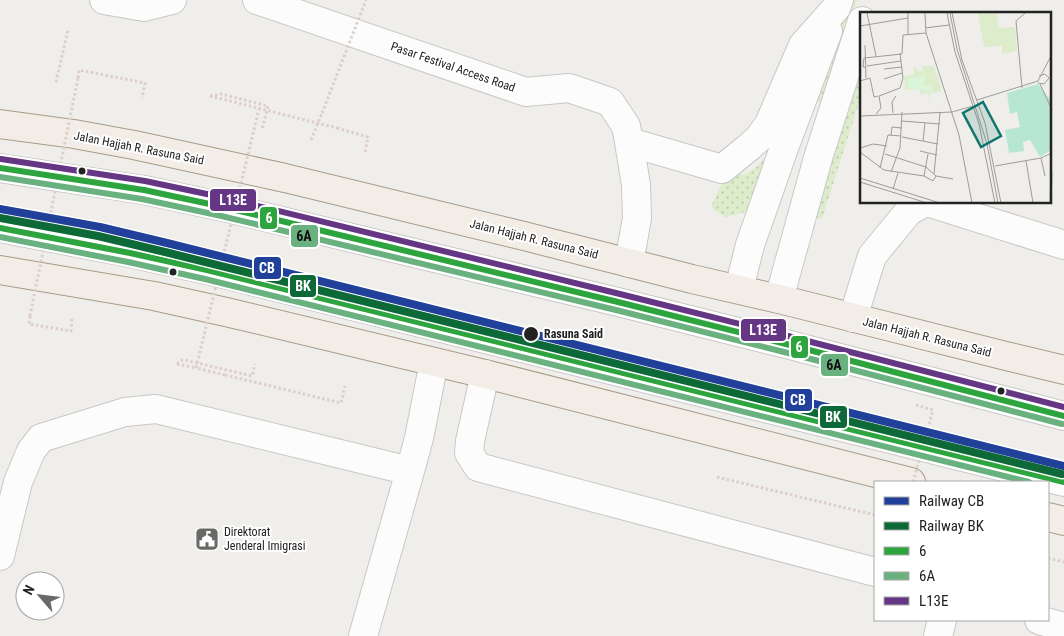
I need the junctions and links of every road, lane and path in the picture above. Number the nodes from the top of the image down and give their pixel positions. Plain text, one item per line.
1 (104, 0) edge
2 (172, 0) edge
3 (257, 0) edge
4 (366, 0) edge
5 (838, 4) edge
6 (860, 28) edge
7 (68, 30) dead end
8 (56, 82) dead end
9 (142, 98) dead end
10 (258, 109) junction
11 (0, 124) edge
12 (262, 129) dead end
13 (311, 140) dead end
14 (629, 142) junction
15 (365, 153) dead end
16 (0, 168) edge
17 (922, 204) edge
18 (932, 204) edge
19 (0, 228) edge
20 (1064, 245) edge
21 (629, 263) junction
22 (0, 270) edge
23 (739, 290) junction
24 (779, 299) junction
25 (853, 318) junction
26 (72, 319) dead end
27 (434, 362) junction
28 (255, 364) dead end
29 (196, 368) junction
30 (1064, 370) edge
31 (484, 374) junction
32 (345, 386) dead end
33 (916, 405) dead end
34 (1064, 416) edge
35 (410, 471) junction
36 (716, 477) dead end
37 (908, 481) edge
38 (912, 481) edge
39 (1064, 482) edge
40 (874, 515) edge
41 (1049, 517) edge
42 (1064, 521) edge
43 (0, 556) edge
44 (1049, 558) edge
45 (1064, 562) edge
46 (874, 572) edge
47 (942, 621) edge
48 (1042, 621) edge
49 (1064, 628) edge
50 (363, 636) edge
51 (938, 636) edge

1 - 2 lane
3 - 14 lane, Pasar Festival Access Road
4 - 13 path, bridge
5 - 14 lane
5 - 23 lane
6 - 24 lane
7 - 8 path
9 - 26 path, bridge
10 - 12 path, bridge
10 - 15 path, bridge
10 - 29 path, bridge
11 - 21 main road, Jalan Hajjah R. Rasuna Said
14 - 21 lane, Pasar Festival Access Road
16 - 34 lane
17 - 25 lane
18 - 20 lane
19 - 39 lane
21 - 23 main road, Jalan Hajjah R. Rasuna Said
22 - 27 main road
23 - 24 main road, Jalan Hajjah R. Rasuna Said
24 - 25 main road, Jalan Hajjah R. Rasuna Said
25 - 30 main road, Jalan Hajjah R. Rasuna Said
27 - 31 main road
27 - 35 lane
28 - 29 path
29 - 32 path, bridge
31 - 37 main road
31 - 46 lane
33 - 38 path, bridge
35 - 43 lane
35 - 50 lane
36 - 40 path
41 - 42 main road
44 - 45 path
47 - 51 lane
48 - 49 lane

